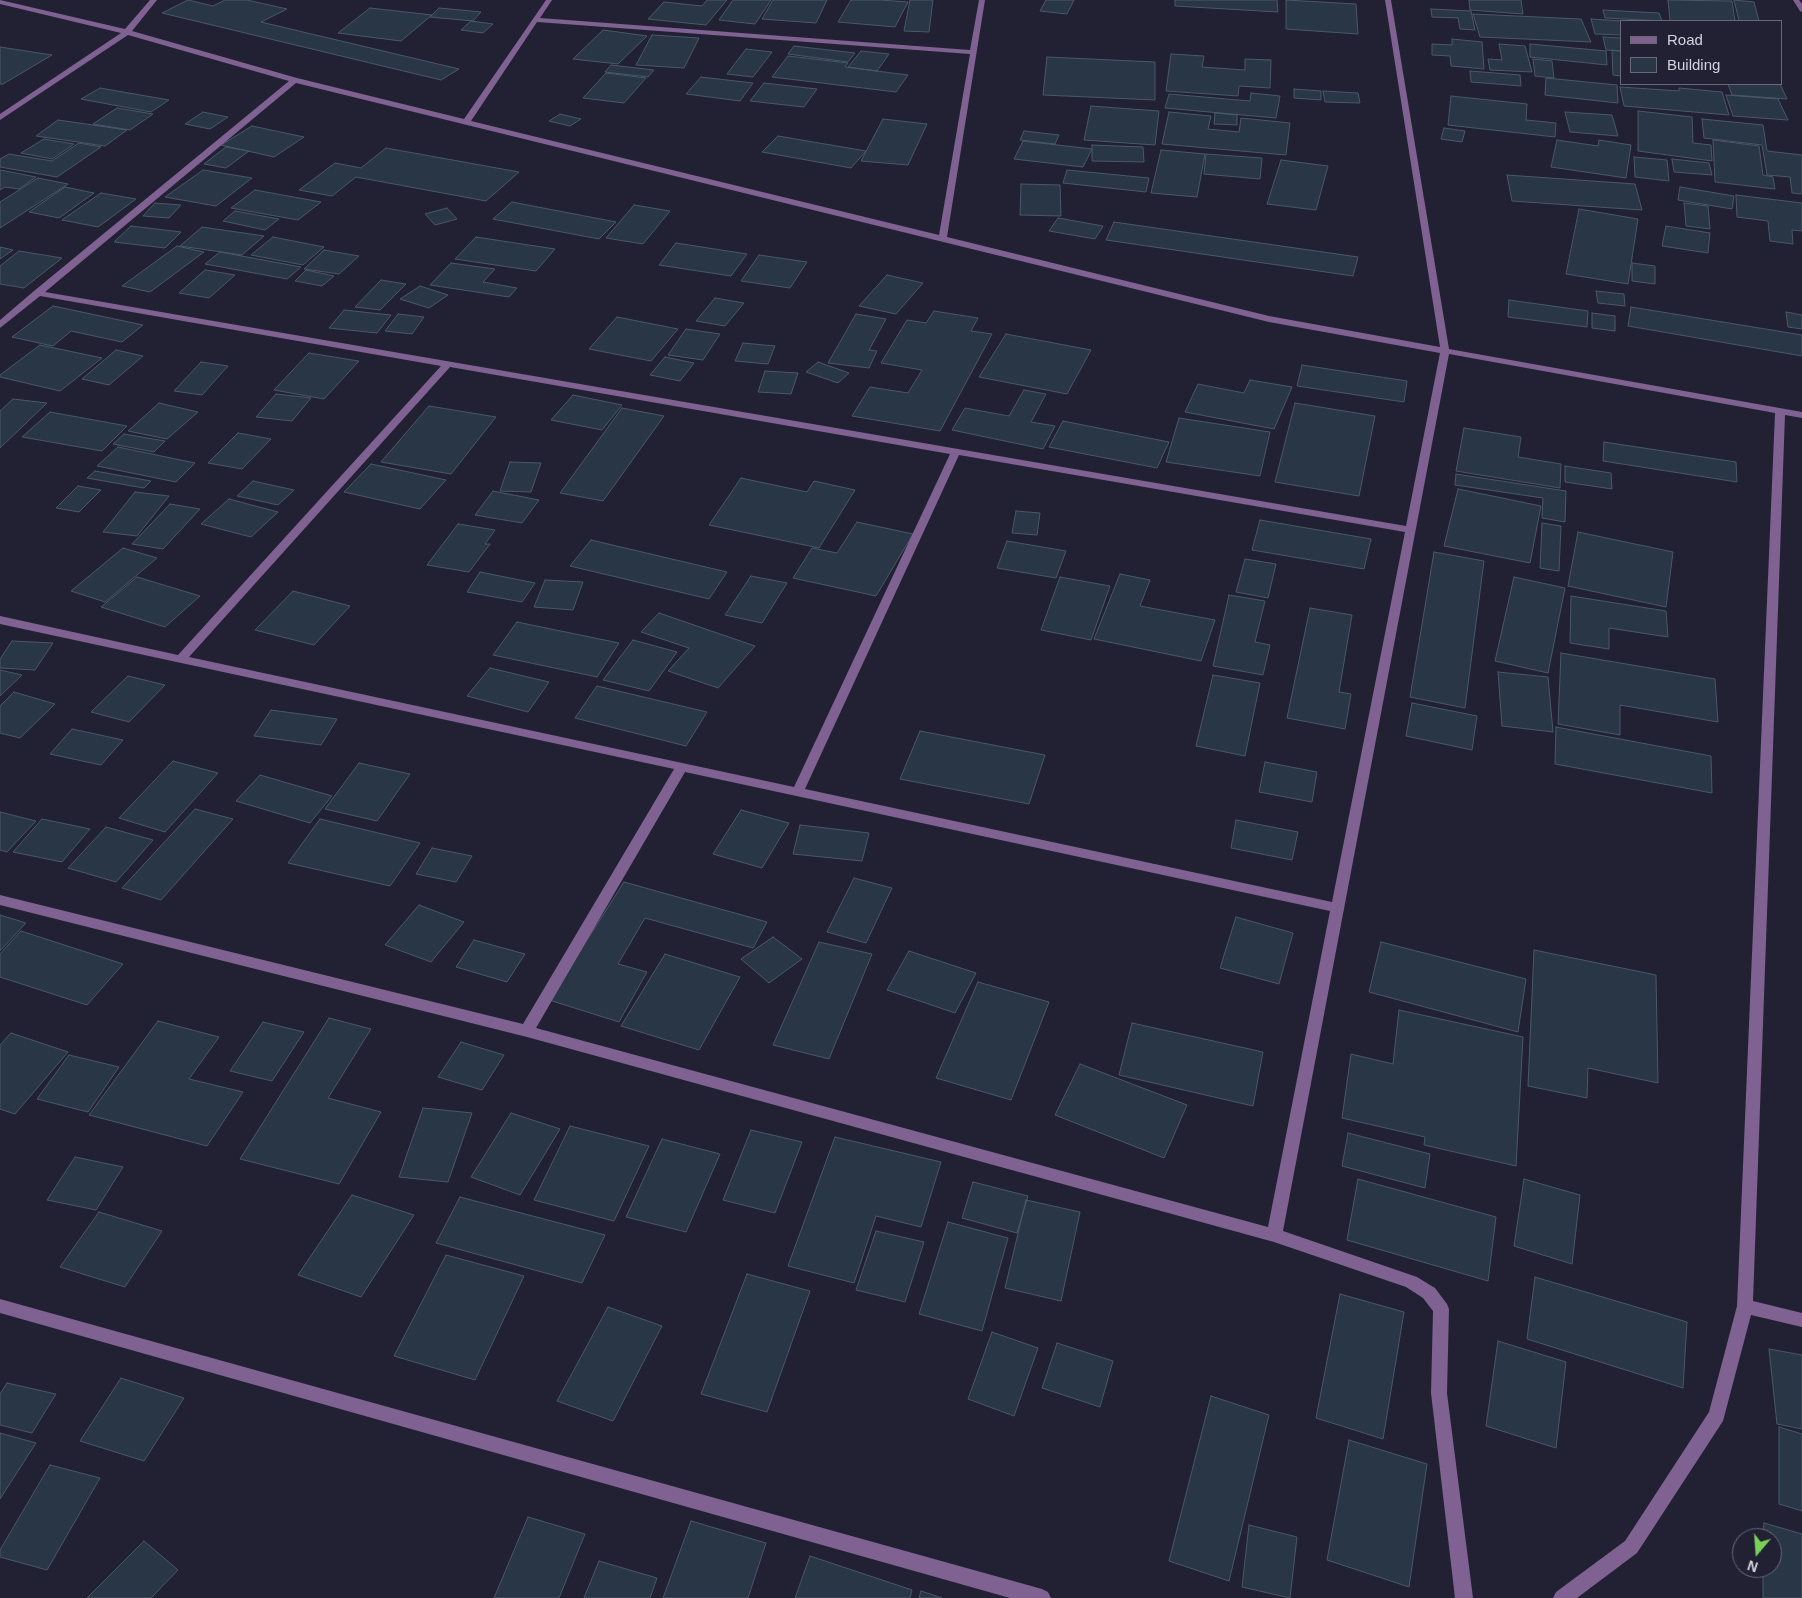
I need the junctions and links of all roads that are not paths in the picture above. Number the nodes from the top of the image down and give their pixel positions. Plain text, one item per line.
1 (154, 0) edge
2 (549, 0) edge
3 (982, 0) edge
4 (1388, 0) edge
5 (1796, 0) edge
6 (0, 2) edge
7 (1802, 10) edge
8 (535, 20) junction
9 (127, 32) junction
10 (973, 52) junction
11 (295, 80) junction
12 (0, 118) edge
13 (467, 121) junction
14 (943, 238) junction
15 (37, 293) junction
16 (0, 325) edge
17 (1445, 351) junction
18 (448, 364) junction
19 (1780, 412) junction
20 (1802, 415) edge
21 (956, 451) junction
22 (1410, 530) junction
23 (0, 620) edge
24 (181, 659) junction
25 (682, 766) junction
26 (798, 791) junction
27 (0, 900) edge
28 (1337, 908) junction
29 (527, 1031) junction
30 (1274, 1235) junction
31 (0, 1306) edge
32 (1745, 1306) junction
33 (1802, 1320) edge
34 (1042, 1598) edge
35 (1464, 1598) edge
36 (1562, 1598) edge

1 - 9 street
2 - 8 street
3 - 10 street
4 - 17 street
5 - 7 street
6 - 9 street
8 - 10 street
8 - 13 street
9 - 11 street
9 - 12 street
10 - 14 street
11 - 13 street
11 - 15 street
13 - 14 street
14 - 17 street
15 - 16 street
15 - 18 street
17 - 19 street
17 - 22 street
18 - 21 street
18 - 24 street
19 - 20 street
19 - 32 street
21 - 22 street
21 - 26 street
22 - 28 street
23 - 24 street
24 - 25 street
25 - 26 street
25 - 29 street
26 - 28 street
27 - 29 street
28 - 30 street
29 - 30 street
30 - 35 street
31 - 34 street
32 - 33 street
32 - 36 street

